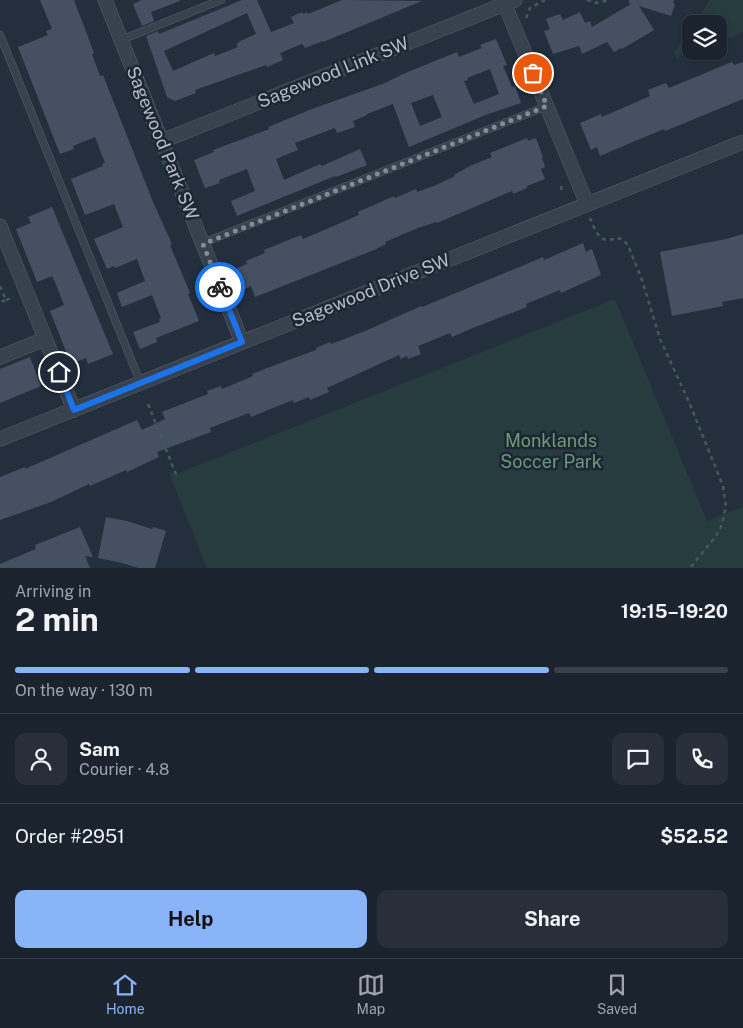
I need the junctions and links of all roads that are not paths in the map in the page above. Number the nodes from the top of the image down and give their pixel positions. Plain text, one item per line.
1 (105, 0) edge
2 (221, 0) edge
3 (507, 1) edge
4 (0, 35) edge
5 (121, 40) junction
6 (547, 106) junction
7 (162, 141) junction
8 (743, 142) edge
9 (586, 204) junction
10 (0, 226) edge
11 (203, 244) junction
12 (45, 339) junction
13 (242, 342) junction
14 (0, 357) edge
15 (141, 384) junction
16 (74, 410) junction
17 (0, 439) edge

1 - 5 street, Sagewood Park SW
2 - 5 lane
3 - 6 street
3 - 7 street, Sagewood Link SW
4 - 15 lane
5 - 7 street, Sagewood Park SW
6 - 9 street
6 - 11 lane
7 - 11 street, Sagewood Park SW
8 - 9 street, Sagewood Drive SW
9 - 13 street, Sagewood Drive SW
10 - 12 street
11 - 13 street, Sagewood Park SW
12 - 14 street
12 - 16 street
13 - 15 street, Sagewood Drive SW
15 - 16 street, Sagewood Drive SW
16 - 17 street, Sagewood Drive SW

